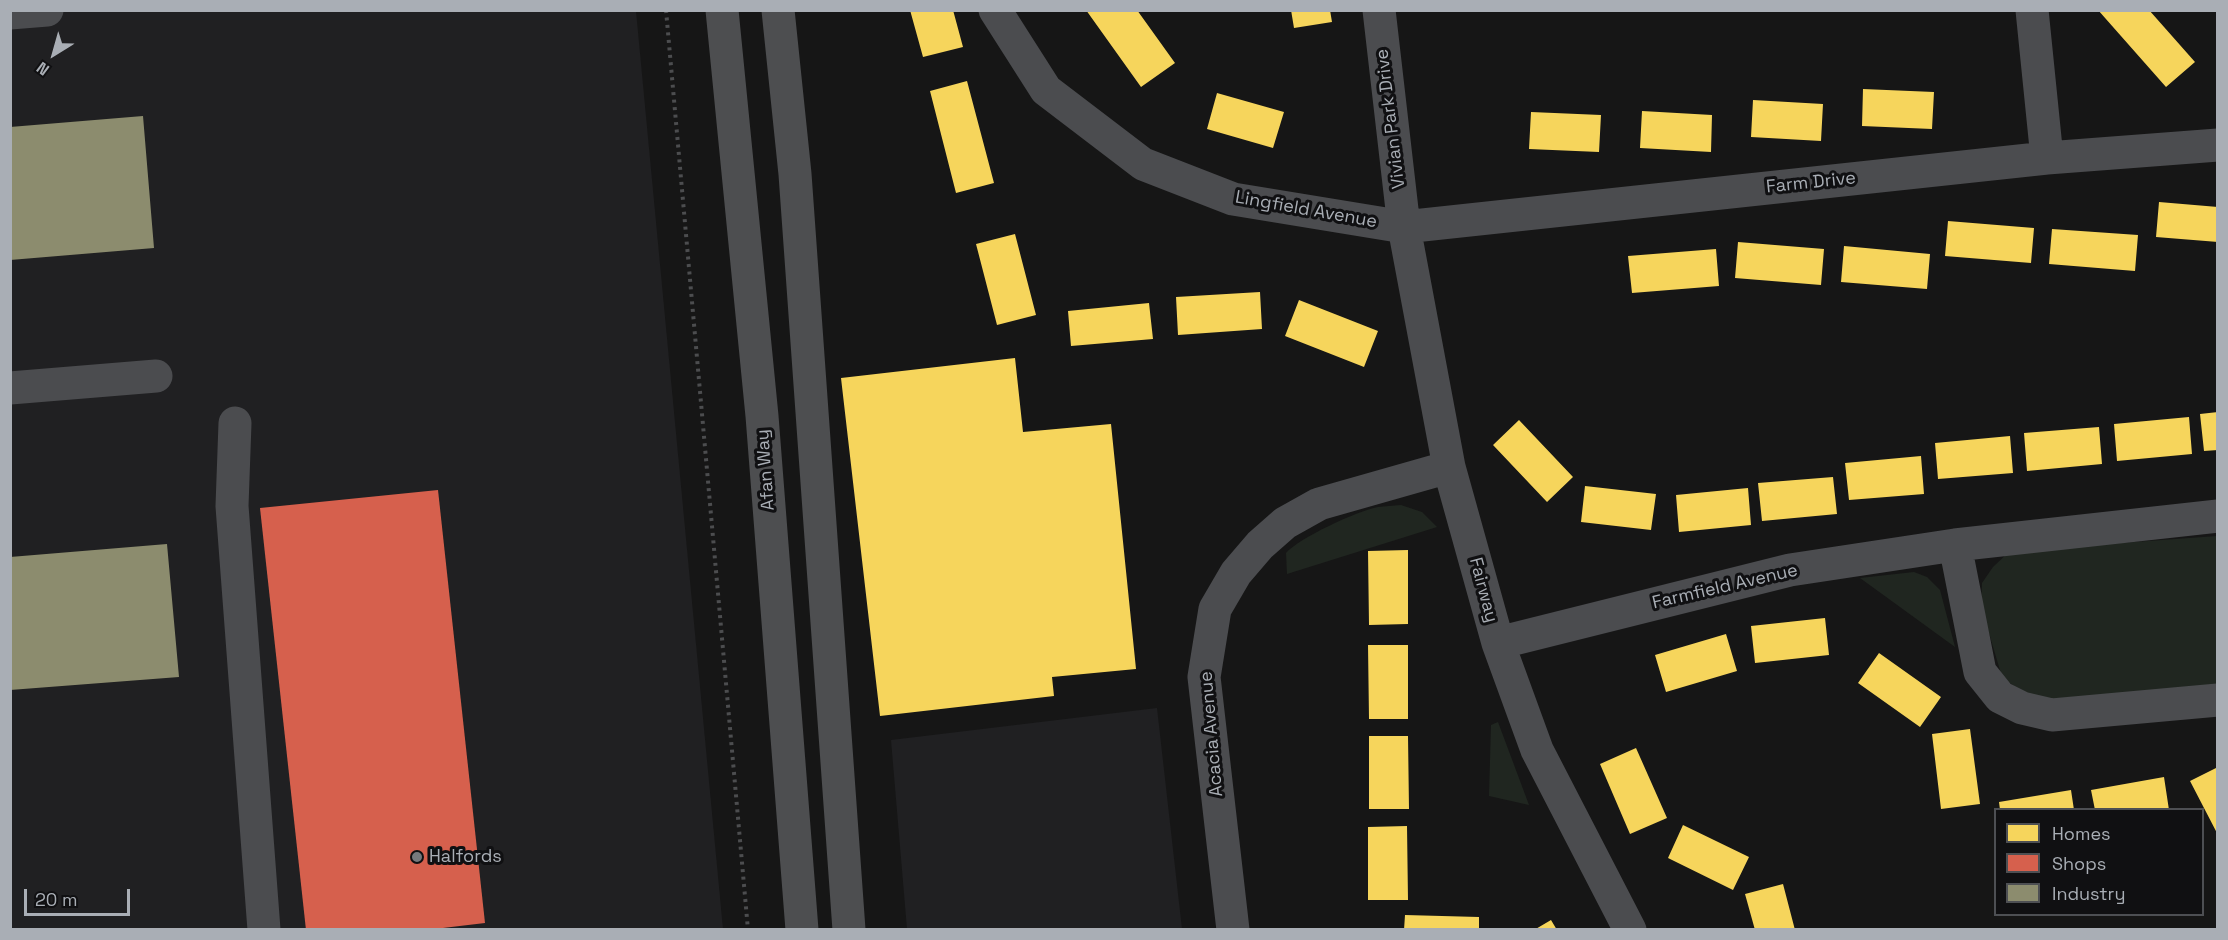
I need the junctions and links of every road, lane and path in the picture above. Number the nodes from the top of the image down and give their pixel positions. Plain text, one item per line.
1 (48, 10) edge
2 (666, 10) edge
3 (722, 10) edge
4 (778, 10) edge
5 (995, 10) edge
6 (1379, 10) edge
7 (2032, 10) edge
8 (10, 13) edge
9 (2217, 145) edge
10 (2047, 158) junction
11 (1404, 227) junction
12 (156, 376) dead end
13 (10, 388) edge
14 (236, 423) dead end
15 (1449, 467) junction
16 (2217, 516) edge
17 (1955, 545) junction
18 (1498, 643) junction
19 (2217, 700) edge
20 (264, 930) edge
21 (748, 930) edge
22 (802, 930) edge
23 (849, 930) edge
24 (1233, 930) edge
25 (1630, 930) edge

1 - 8 street
2 - 21 path
3 - 22 main road, Afan Way
4 - 23 main road
5 - 11 street, Lingfield Avenue
6 - 11 street, Vivian Park Drive
7 - 10 street
9 - 10 street, Farm Drive
10 - 11 street, Farm Drive
11 - 15 street, Fairway
12 - 13 street
14 - 20 street
15 - 18 street, Fairway
15 - 24 street, Acacia Avenue
16 - 17 street, Farmfield Avenue
17 - 18 street, Farmfield Avenue
17 - 19 street
18 - 25 street, Fairway

